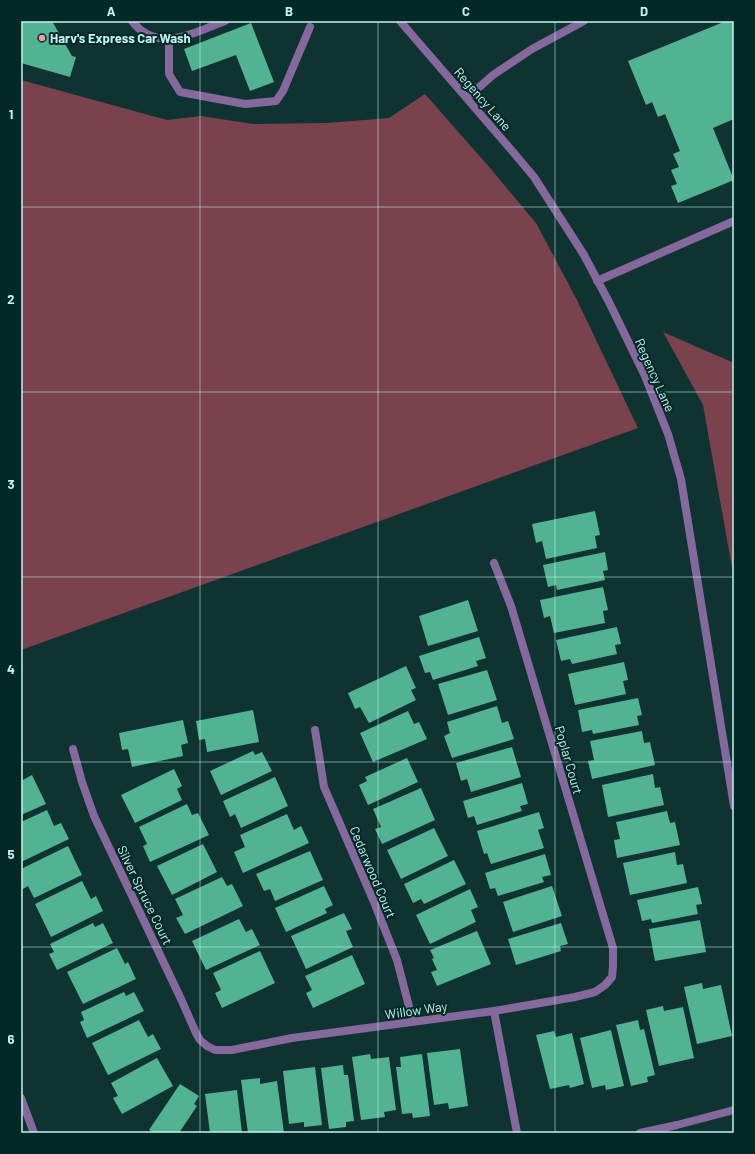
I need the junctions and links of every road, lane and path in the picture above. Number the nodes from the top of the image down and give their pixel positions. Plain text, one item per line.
1 (132, 21) edge
2 (225, 21) edge
3 (400, 21) edge
4 (584, 21) edge
5 (310, 27) dead end
6 (170, 39) junction
7 (467, 98) junction
8 (734, 221) edge
9 (597, 281) junction
10 (494, 563) dead end
11 (315, 730) dead end
12 (73, 749) dead end
13 (734, 806) edge
14 (613, 966) joint
15 (494, 1012) junction
16 (413, 1022) junction
17 (207, 1046) joint
18 (21, 1098) edge
19 (734, 1110) edge
20 (34, 1133) edge
21 (517, 1133) edge
22 (640, 1133) edge

1 - 6 street
2 - 6 street
3 - 7 street, Regency Lane
4 - 7 street
5 - 6 street
7 - 9 street, Regency Lane
8 - 9 street
9 - 13 street, Regency Lane
10 - 14 street, Poplar Court
11 - 16 street, Cedarwood Court
12 - 17 street, Silver Spruce Court
14 - 15 street, Willow Way
15 - 16 street, Willow Way
15 - 21 street
16 - 17 street, Willow Way
18 - 20 street
19 - 22 street

